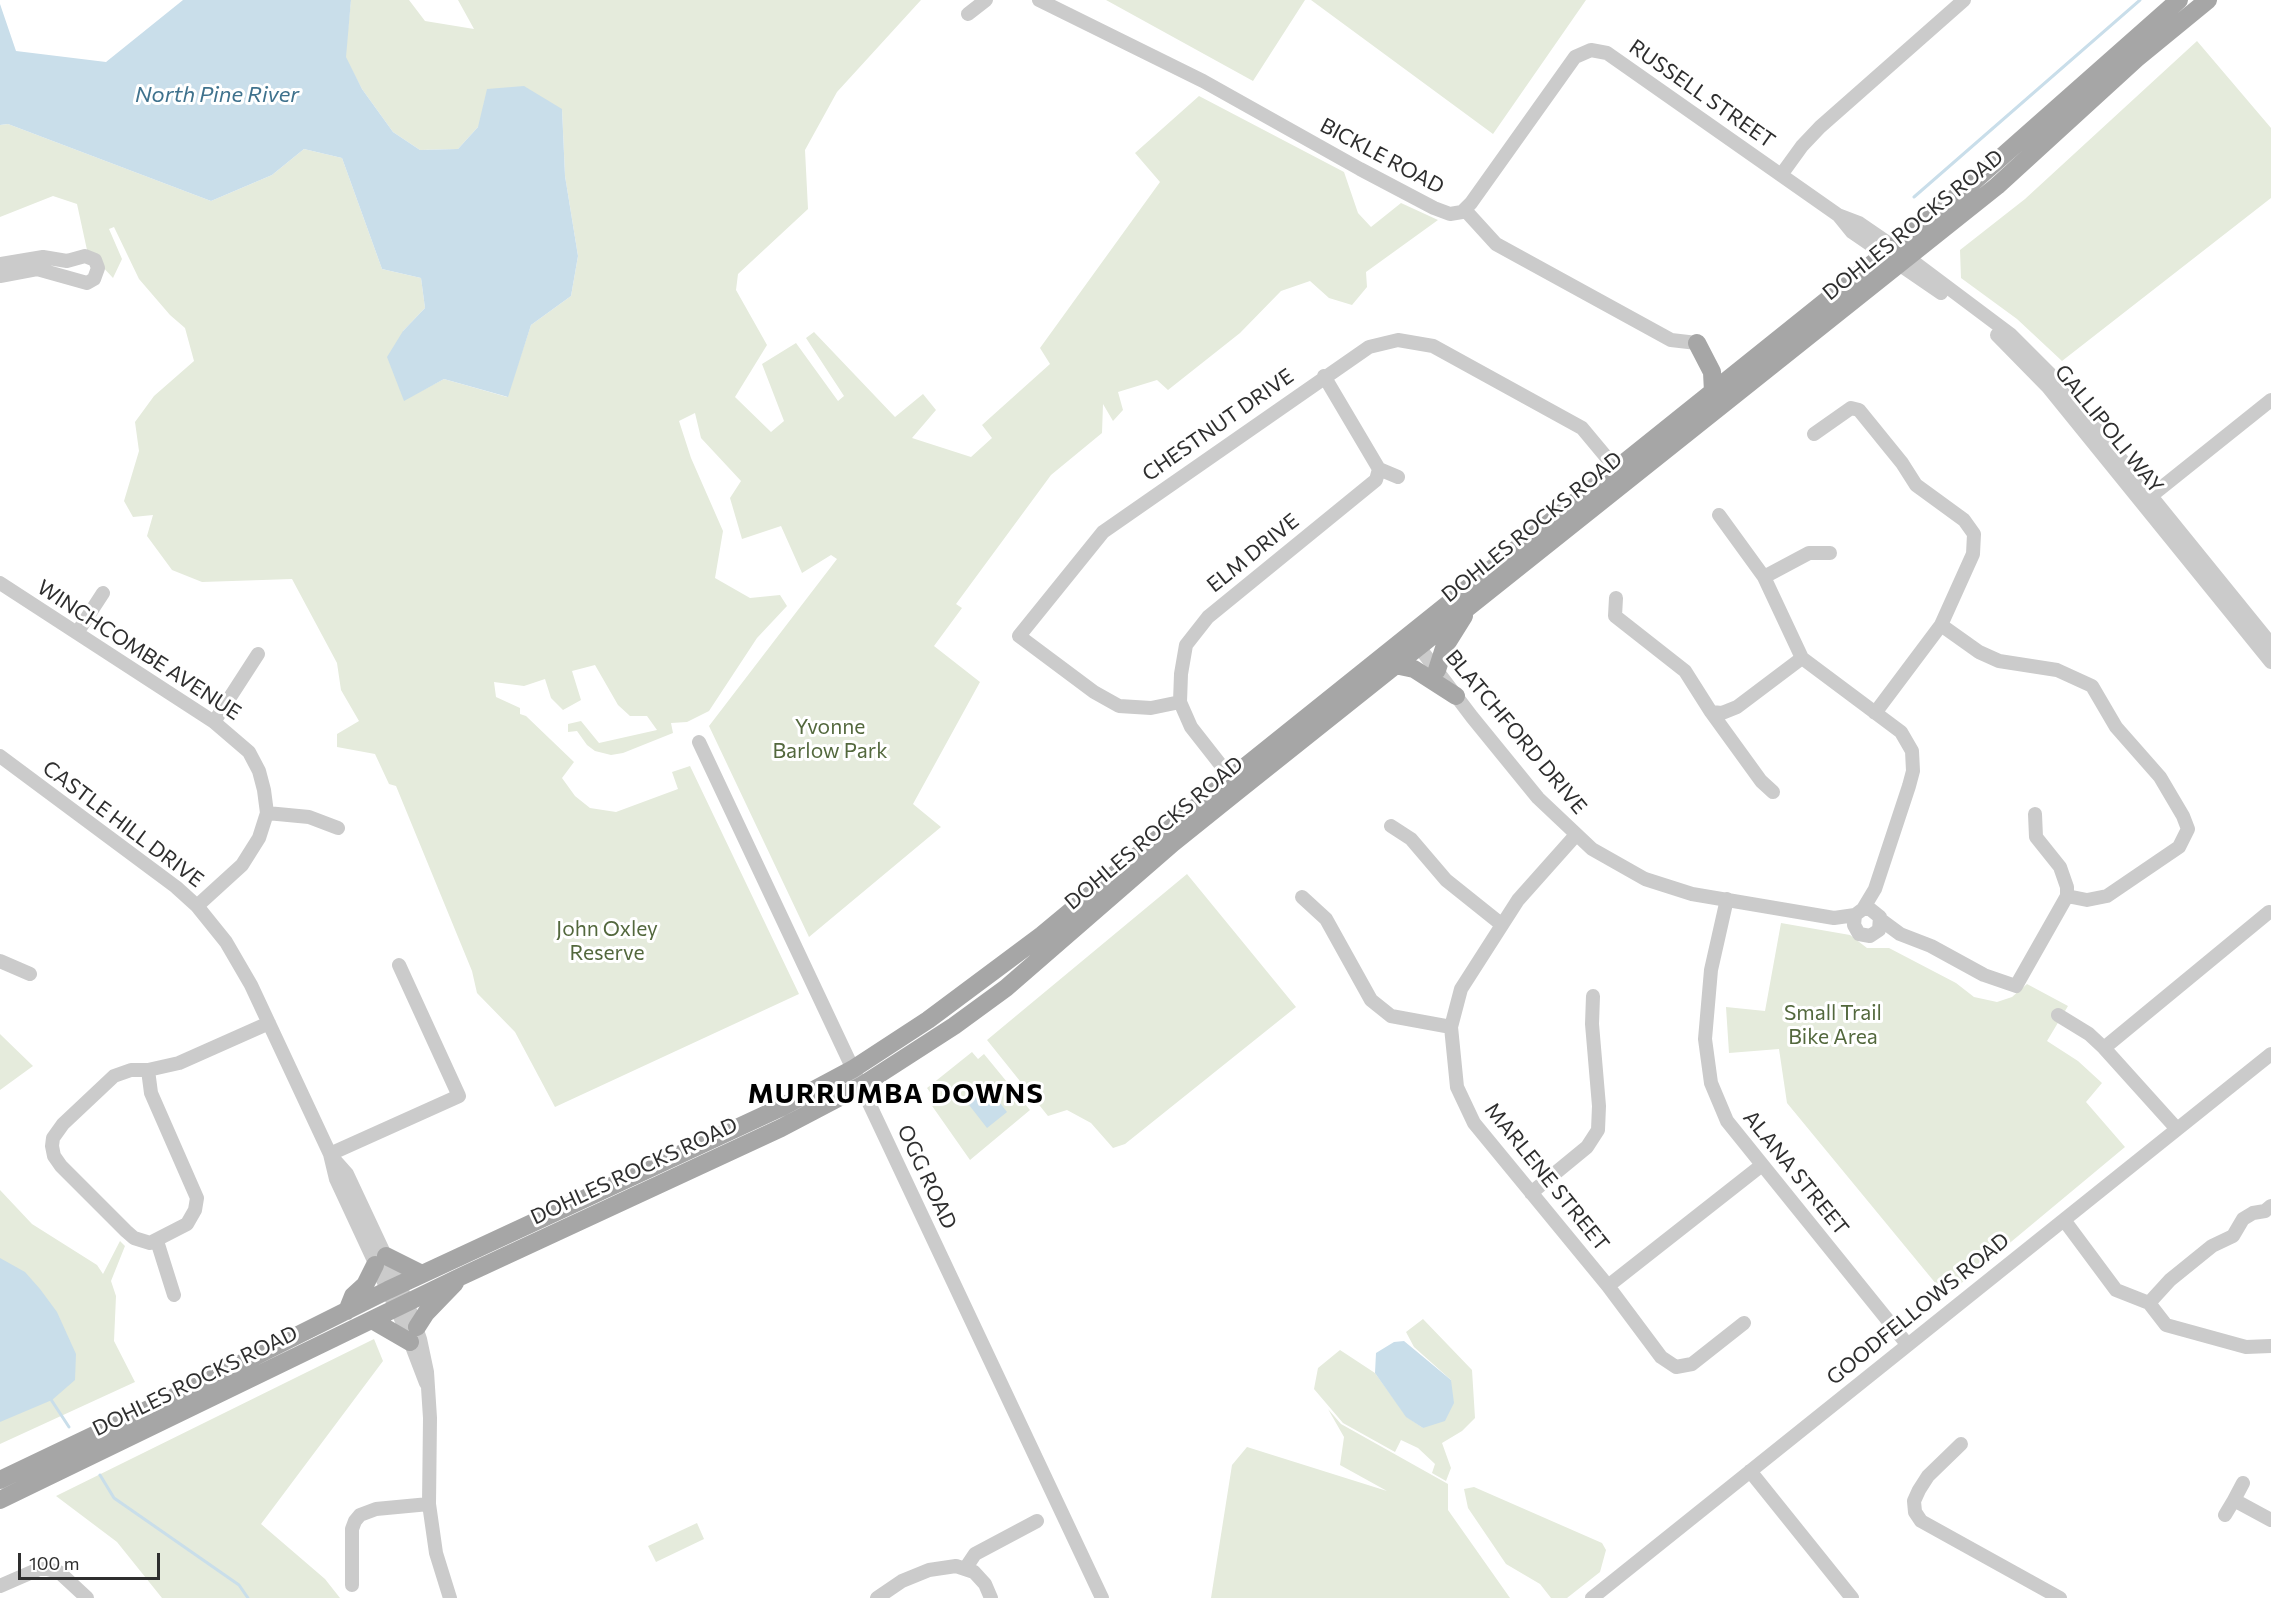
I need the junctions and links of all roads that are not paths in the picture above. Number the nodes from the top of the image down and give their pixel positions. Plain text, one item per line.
1 (986, 0) edge
2 (1039, 0) edge
3 (1964, 0) edge
4 (2180, 0) edge
5 (2208, 0) edge
6 (968, 14) dead end
7 (1781, 175) junction
8 (1465, 210) junction
9 (1897, 256) junction
10 (0, 264) edge
11 (0, 276) edge
12 (1697, 343) joint
13 (1324, 376) junction
14 (1713, 392) junction
15 (2271, 400) edge
16 (1814, 434) dead end
17 (1379, 469) junction
18 (1621, 475) junction
19 (1398, 477) dead end
20 (2147, 499) junction
21 (1719, 515) dead end
22 (1830, 554) dead end
23 (1764, 577) junction
24 (0, 583) edge
25 (103, 593) dead end
26 (1616, 598) dead end
27 (1476, 600) junction
28 (1941, 625) junction
29 (77, 633) junction
30 (1414, 641) junction
31 (2271, 644) edge
32 (258, 654) dead end
33 (1802, 658) junction
34 (2271, 662) edge
35 (1395, 665) junction
36 (1437, 670) junction
37 (1456, 696) junction
38 (1180, 702) junction
39 (1711, 712) junction
40 (1875, 713) junction
41 (213, 722) junction
42 (699, 742) dead end
43 (0, 756) edge
44 (1231, 778) junction
45 (1773, 792) dead end
46 (267, 813) junction
47 (2035, 814) dead end
48 (1391, 826) dead end
49 (338, 828) dead end
50 (1575, 836) junction
51 (2067, 896) junction
52 (1302, 897) dead end
53 (1727, 899) junction
54 (197, 906) junction
55 (2269, 912) dead end
56 (1868, 920) junction
57 (1501, 924) junction
58 (0, 961) edge
59 (399, 965) dead end
60 (30, 974) dead end
61 (1593, 996) dead end
62 (2058, 1015) dead end
63 (269, 1023) junction
64 (1451, 1027) junction
65 (2104, 1048) junction
66 (2271, 1054) edge
67 (853, 1069) junction
68 (148, 1070) junction
69 (861, 1086) junction
70 (2177, 1129) junction
71 (330, 1154) junction
72 (1762, 1165) junction
73 (1531, 1193) junction
74 (2271, 1206) edge
75 (2064, 1220) junction
76 (157, 1241) junction
77 (381, 1260) junction
78 (422, 1274) junction
79 (460, 1277) junction
80 (1608, 1286) junction
81 (394, 1288) junction
82 (174, 1295) dead end
83 (2149, 1303) junction
84 (402, 1305) junction
85 (346, 1311) junction
86 (372, 1320) junction
87 (1744, 1323) dead end
88 (414, 1335) junction
89 (1907, 1344) junction
90 (2271, 1346) edge
91 (1961, 1444) dead end
92 (1750, 1471) junction
93 (0, 1480) edge
94 (2243, 1483) dead end
95 (0, 1500) edge
96 (2234, 1500) junction
97 (429, 1504) junction
98 (2225, 1515) dead end
99 (2271, 1520) edge
100 (1037, 1521) dead end
101 (965, 1569) junction
102 (352, 1585) dead end
103 (0, 1586) edge
104 (87, 1598) edge
105 (450, 1598) edge
106 (877, 1598) edge
107 (991, 1598) edge
108 (1102, 1598) edge
109 (1592, 1598) edge
110 (1852, 1598) edge
111 (2060, 1598) edge

1 - 6 street
2 - 8 street, BICKLE ROAD
3 - 7 street
4 - 9 main road, DOHLES ROCKS ROAD
5 - 9 main road, DOHLES ROCKS ROAD
7 - 8 street, RUSSELL STREET
7 - 9 street, RUSSELL STREET
8 - 12 street, BICKLE ROAD
9 - 14 main road, DOHLES ROCKS ROAD
9 - 18 main road, DOHLES ROCKS ROAD
9 - 20 street, GALLIPOLI WAY
10 - 11 street
12 - 14 main road
13 - 17 street
13 - 18 street, CHESTNUT DRIVE
13 - 38 street, CHESTNUT DRIVE
14 - 18 main road, DOHLES ROCKS ROAD
15 - 20 street
16 - 28 street
17 - 19 street
17 - 38 street, ELM DRIVE
18 - 27 main road, DOHLES ROCKS ROAD
18 - 30 main road, DOHLES ROCKS ROAD
20 - 31 street, GALLIPOLI WAY
20 - 34 street, GALLIPOLI WAY
21 - 23 street
22 - 23 street
23 - 33 street
24 - 29 street, WINCHCOMBE AVENUE
25 - 29 street
26 - 39 street
27 - 30 main road, DOHLES ROCKS ROAD
27 - 36 main road
28 - 40 street
28 - 51 street
29 - 41 street, WINCHCOMBE AVENUE
30 - 35 main road, DOHLES ROCKS ROAD
30 - 36 street, BLATCHFORD DRIVE
30 - 44 main road, DOHLES ROCKS ROAD
32 - 41 street
33 - 39 street
33 - 40 street
35 - 37 main road
35 - 69 main road, DOHLES ROCKS ROAD
36 - 37 street, BLATCHFORD DRIVE
37 - 50 street, BLATCHFORD DRIVE
38 - 44 street, ELM DRIVE
39 - 45 street
40 - 56 street
41 - 46 street, WINCHCOMBE AVENUE
42 - 67 street, OGG ROAD
43 - 54 street, CASTLE HILL DRIVE
44 - 67 main road, DOHLES ROCKS ROAD
46 - 49 street
46 - 54 street
47 - 51 street
48 - 57 street
50 - 53 street, BLATCHFORD DRIVE
50 - 57 street, MARLENE STREET
51 - 56 street, BLATCHFORD DRIVE
52 - 64 street
53 - 56 street, BLATCHFORD DRIVE
53 - 72 street, ALANA STREET
54 - 63 street, CASTLE HILL DRIVE
55 - 65 street
57 - 64 street, MARLENE STREET
58 - 60 street
59 - 71 street
61 - 73 street
62 - 65 street
63 - 68 street
63 - 71 street, CASTLE HILL DRIVE
64 - 73 street, MARLENE STREET
65 - 70 street
66 - 70 street, GOODFELLOWS ROAD
67 - 69 street, OGG ROAD
67 - 78 main road, DOHLES ROCKS ROAD
68 - 76 street
68 - 76 street
69 - 79 main road, DOHLES ROCKS ROAD
69 - 108 street, OGG ROAD
70 - 75 street, GOODFELLOWS ROAD
71 - 77 street, CASTLE HILL DRIVE
72 - 80 street
72 - 89 street, ALANA STREET
73 - 80 street, MARLENE STREET
74 - 83 street
75 - 83 street
75 - 89 street, GOODFELLOWS ROAD
76 - 82 street
77 - 78 main road
77 - 81 street, CASTLE HILL DRIVE
77 - 85 main road
78 - 81 main road, DOHLES ROCKS ROAD
79 - 84 main road, DOHLES ROCKS ROAD
79 - 88 main road
80 - 87 street, MARLENE STREET
81 - 84 street, CASTLE HILL DRIVE
81 - 85 main road, DOHLES ROCKS ROAD
83 - 90 street
84 - 86 main road, DOHLES ROCKS ROAD
84 - 88 street, CASTLE HILL DRIVE
85 - 93 main road, DOHLES ROCKS ROAD
86 - 88 main road
86 - 95 main road, DOHLES ROCKS ROAD
88 - 97 street, CASTLE HILL DRIVE
89 - 92 street, GOODFELLOWS ROAD
91 - 111 street
92 - 109 street, GOODFELLOWS ROAD
92 - 110 street
94 - 96 street
96 - 98 street
96 - 99 street
97 - 102 street
97 - 105 street, CASTLE HILL DRIVE
100 - 101 street
101 - 106 street
101 - 107 street
103 - 104 street

